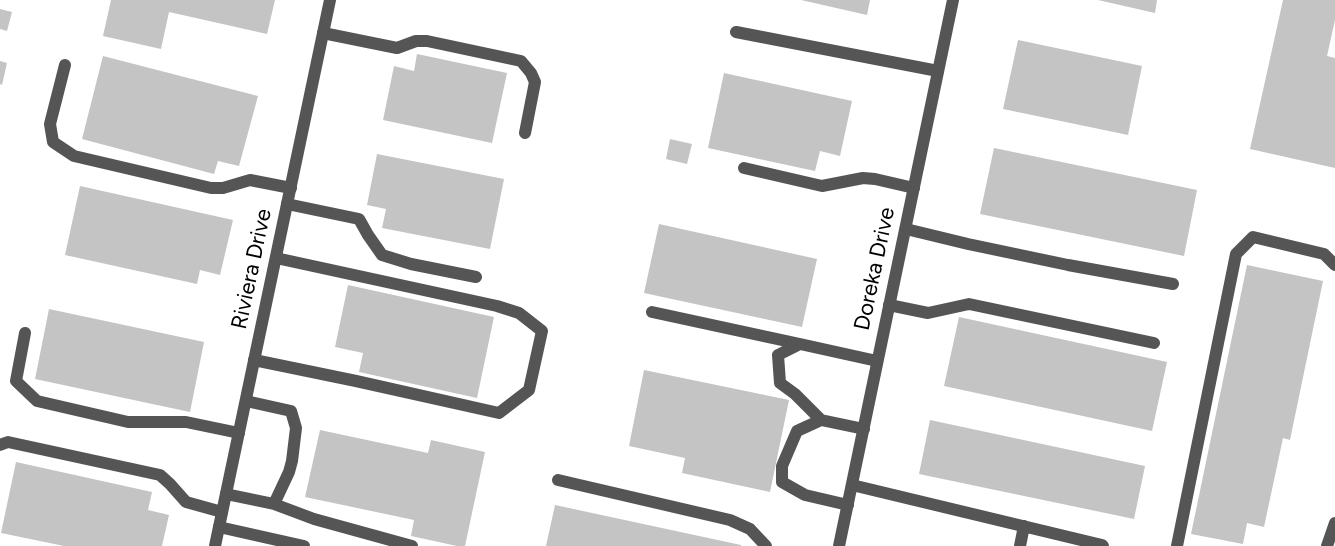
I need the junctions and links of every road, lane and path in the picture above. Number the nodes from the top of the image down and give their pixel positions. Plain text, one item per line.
1 (330, 0) edge
2 (953, 0) edge
3 (736, 32) dead end
4 (323, 33) junction
5 (65, 64) dead end
6 (938, 71) junction
7 (525, 133) dead end
8 (744, 168) dead end
9 (291, 188) junction
10 (914, 188) junction
11 (287, 204) junction
12 (906, 229) junction
13 (276, 258) junction
14 (1335, 265) edge
15 (476, 277) dead end
16 (1173, 284) dead end
17 (889, 305) junction
18 (652, 312) dead end
19 (25, 333) dead end
20 (1154, 343) dead end
21 (800, 344) junction
22 (254, 360) junction
23 (877, 361) junction
24 (246, 401) junction
25 (821, 420) junction
26 (864, 429) junction
27 (239, 433) junction
28 (0, 446) edge
29 (558, 480) dead end
30 (852, 485) junction
31 (226, 494) junction
32 (274, 504) junction
33 (848, 505) junction
34 (222, 512) junction
35 (1335, 522) edge
36 (1024, 526) junction
37 (219, 528) junction
38 (1330, 543) edge
39 (284, 544) edge
40 (215, 546) edge
41 (304, 546) edge
42 (412, 546) edge
43 (766, 546) edge
44 (839, 546) edge
45 (1020, 546) edge
46 (1103, 546) edge
47 (1177, 546) edge

1 - 4 street, Riviera Drive
2 - 6 street, Doreka Drive
3 - 6 street
4 - 7 street
4 - 9 street, Riviera Drive
5 - 9 street
6 - 10 street, Doreka Drive
8 - 10 street
9 - 11 street, Riviera Drive
10 - 12 street, Doreka Drive
11 - 13 street, Riviera Drive
11 - 15 street
12 - 16 street
12 - 17 street, Doreka Drive
13 - 22 street, Riviera Drive
13 - 22 street
14 - 47 street
17 - 20 street
17 - 23 street, Doreka Drive
18 - 21 street
19 - 27 street
21 - 23 street
21 - 25 street
22 - 24 street, Riviera Drive
23 - 26 street, Doreka Drive
24 - 27 street, Riviera Drive
24 - 32 street
25 - 26 street
25 - 33 street
26 - 30 street, Doreka Drive
27 - 31 street, Riviera Drive
28 - 34 street
29 - 43 street
30 - 33 street, Doreka Drive
30 - 36 street
31 - 32 street
31 - 34 street, Riviera Drive
32 - 42 street
33 - 44 street, Doreka Drive
34 - 37 street, Riviera Drive
35 - 38 street
36 - 45 street
36 - 46 street
37 - 39 street
37 - 40 street, Riviera Drive
39 - 41 street

